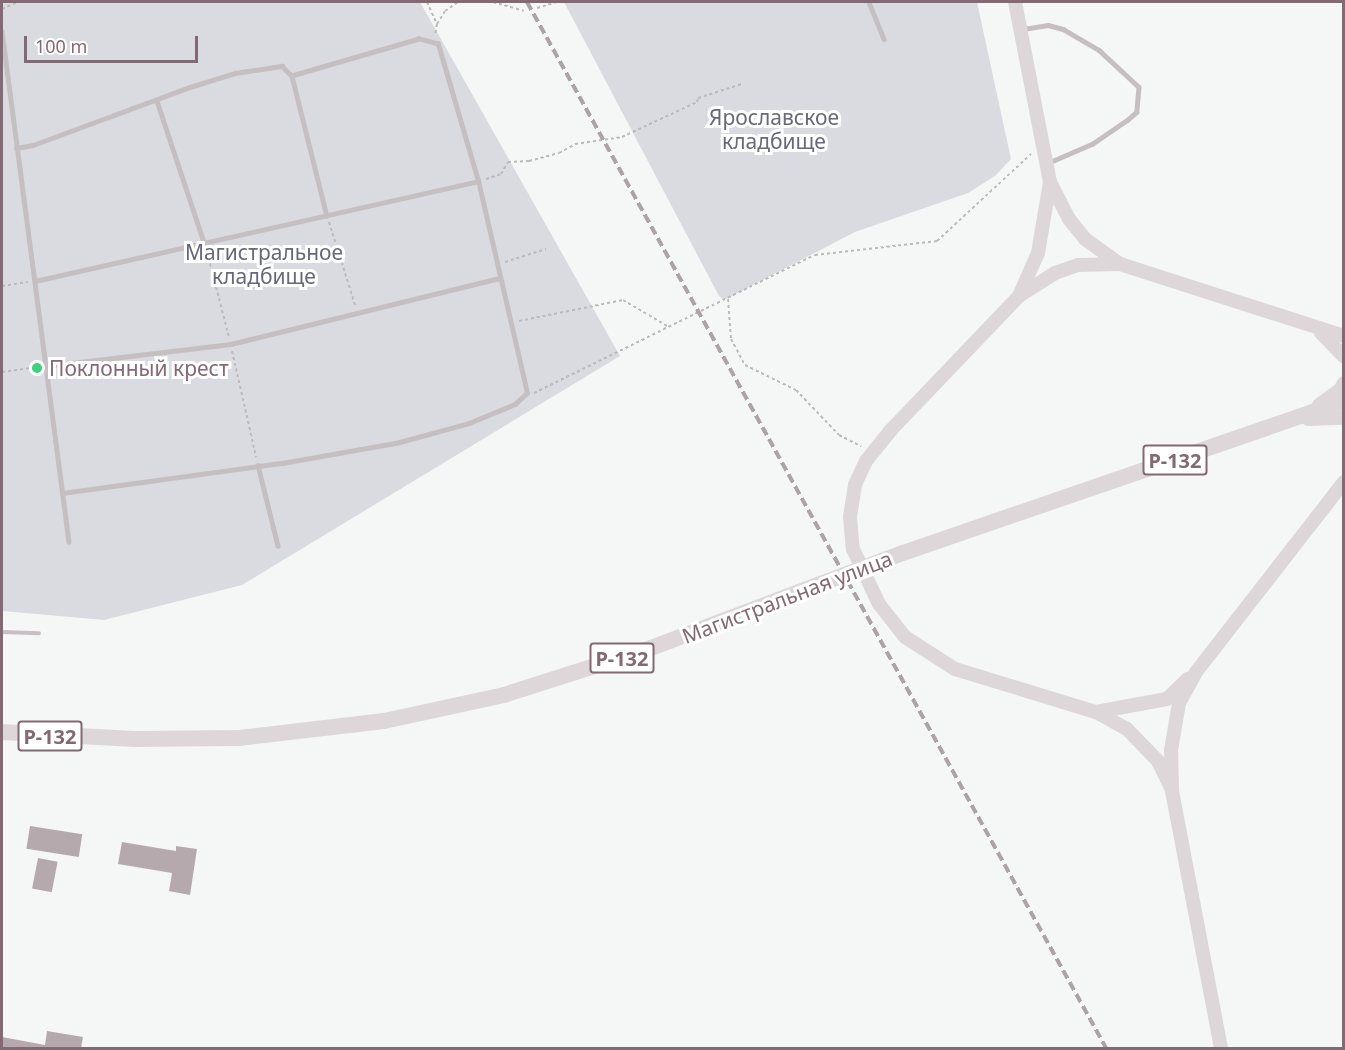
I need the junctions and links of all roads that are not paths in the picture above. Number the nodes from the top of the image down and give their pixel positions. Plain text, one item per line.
1 (869, 2) edge
2 (1015, 2) edge
3 (1020, 29) junction
4 (2, 31) edge
5 (884, 39) dead end
6 (292, 76) junction
7 (157, 101) junction
8 (16, 148) junction
9 (1046, 164) junction
10 (478, 181) junction
11 (1050, 182) junction
12 (327, 216) junction
13 (206, 245) junction
14 (1120, 264) junction
15 (499, 279) junction
16 (35, 281) junction
17 (1019, 296) junction
18 (1317, 330) junction
19 (1344, 336) edge
20 (1344, 357) edge
21 (46, 366) junction
22 (1344, 383) edge
23 (1344, 401) edge
24 (1344, 418) edge
25 (1271, 428) junction
26 (258, 465) junction
27 (1344, 482) edge
28 (62, 493) junction
29 (69, 542) dead end
30 (278, 546) dead end
31 (1196, 672) junction
32 (1096, 712) junction
33 (2, 732) edge
34 (1172, 790) junction
35 (1221, 1048) edge

1 - 5 lane
2 - 3 main road
3 - 9 main road
3 - 9 lane
4 - 8 lane
6 - 7 lane
6 - 10 lane
6 - 12 lane
7 - 8 lane
7 - 13 lane
8 - 16 lane
9 - 11 main road
10 - 12 lane
10 - 15 lane
11 - 14 main road
11 - 17 main road
12 - 13 lane
13 - 16 lane
14 - 17 main road
14 - 18 main road
15 - 21 lane
15 - 26 lane
16 - 21 lane
17 - 32 main road
18 - 19 main road
18 - 20 main road
21 - 28 lane
22 - 25 main road
23 - 25 highway, Магистральная улица / Р-132
24 - 25 main road
25 - 33 highway, Магистральная улица / Р-132
26 - 28 lane
26 - 30 lane
27 - 31 main road
28 - 29 lane
31 - 32 main road
31 - 34 main road
32 - 34 main road
34 - 35 main road

